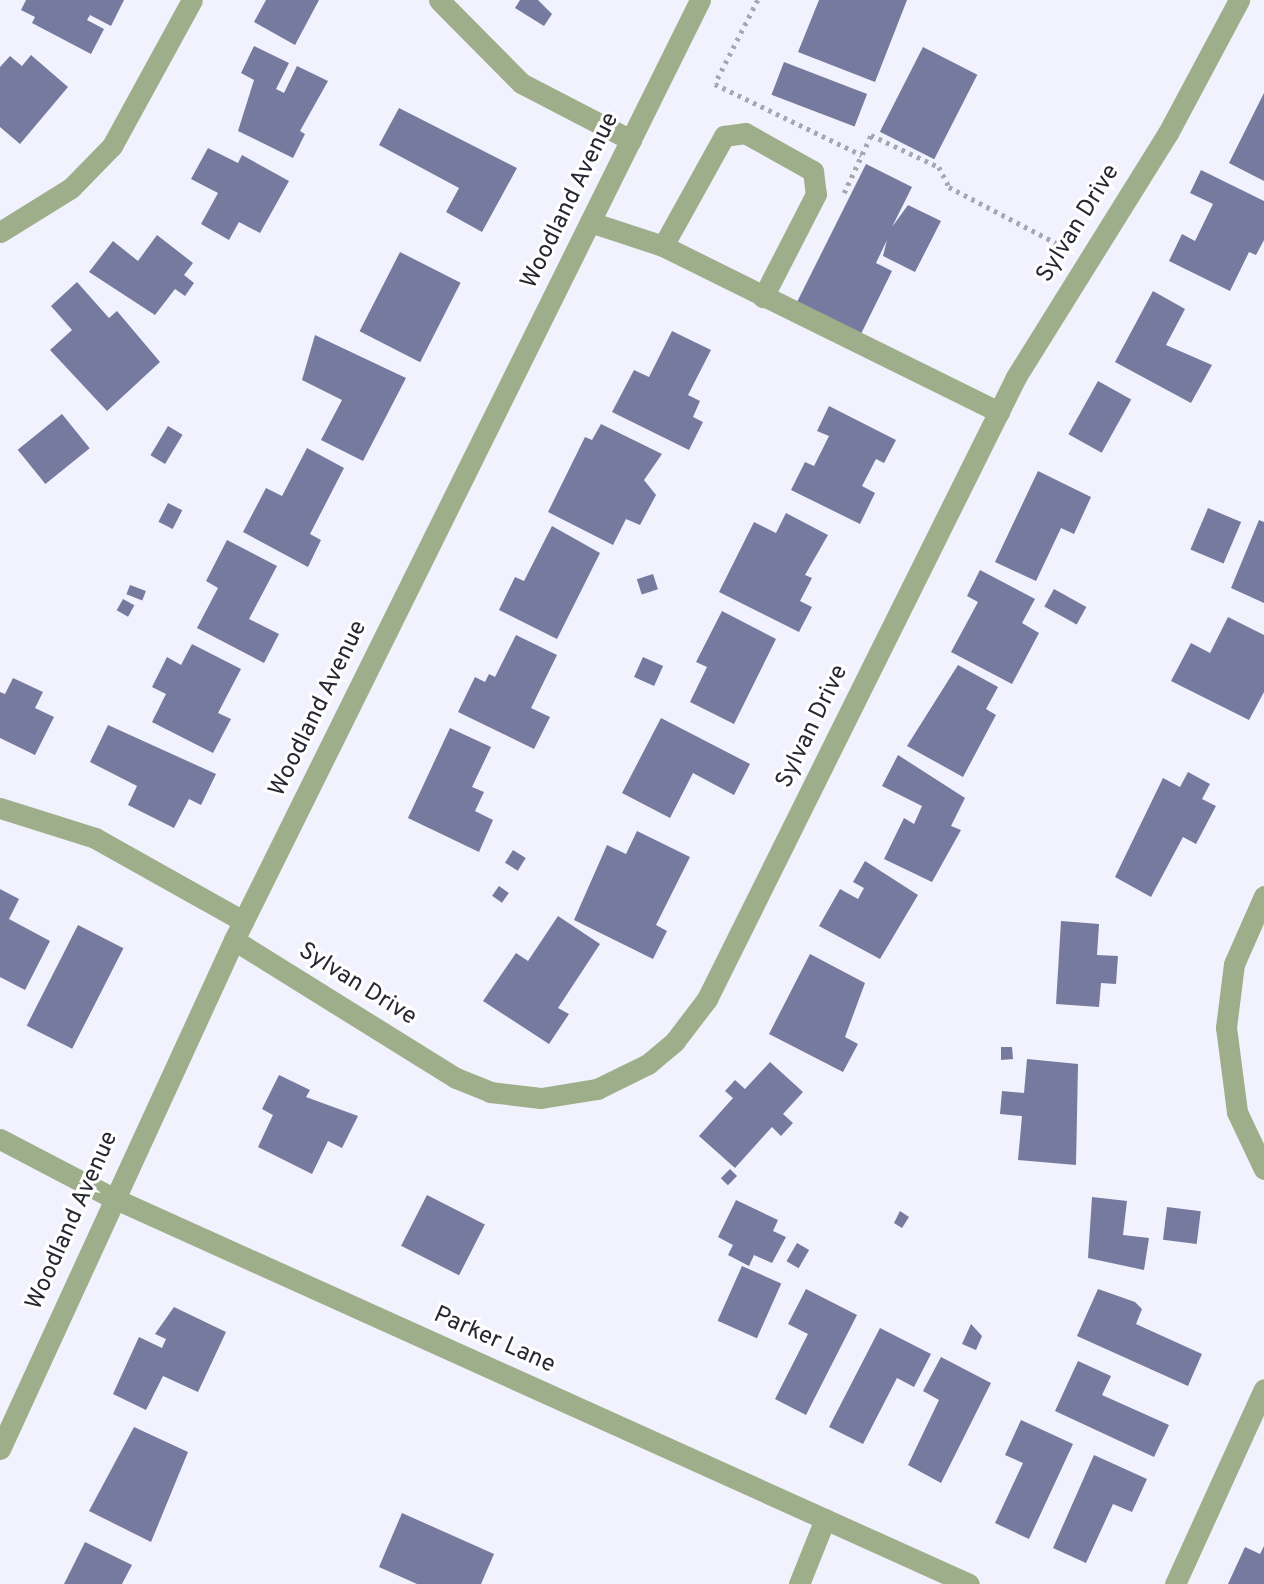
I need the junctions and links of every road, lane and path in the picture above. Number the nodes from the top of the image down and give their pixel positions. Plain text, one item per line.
1 (192, 0) edge
2 (439, 0) edge
3 (700, 0) edge
4 (758, 0) edge
5 (1239, 0) edge
6 (631, 140) junction
7 (862, 155) junction
8 (839, 202) dead end
9 (590, 222) junction
10 (0, 232) edge
11 (1056, 243) dead end
12 (663, 246) junction
13 (763, 298) junction
14 (999, 412) junction
15 (0, 808) edge
16 (1264, 896) edge
17 (239, 930) junction
18 (0, 1139) edge
19 (1264, 1169) edge
20 (111, 1197) junction
21 (1264, 1389) edge
22 (0, 1449) edge
23 (825, 1519) junction
24 (799, 1584) edge
25 (969, 1584) edge
26 (1175, 1584) edge

1 - 10 street
2 - 6 street
3 - 6 street, Woodland Avenue
4 - 7 path
5 - 14 street, Sylvan Drive
6 - 9 street, Woodland Avenue
7 - 8 path
7 - 11 path
9 - 12 street
9 - 17 street, Woodland Avenue
12 - 13 street
12 - 13 street
13 - 14 street
14 - 17 street, Sylvan Drive
15 - 17 street, Sylvan Drive
16 - 19 street
17 - 20 street, Woodland Avenue
18 - 20 street, Parker Lane
20 - 22 street, Woodland Avenue
20 - 23 street, Parker Lane
21 - 26 street
23 - 24 street
23 - 25 street, Parker Lane

